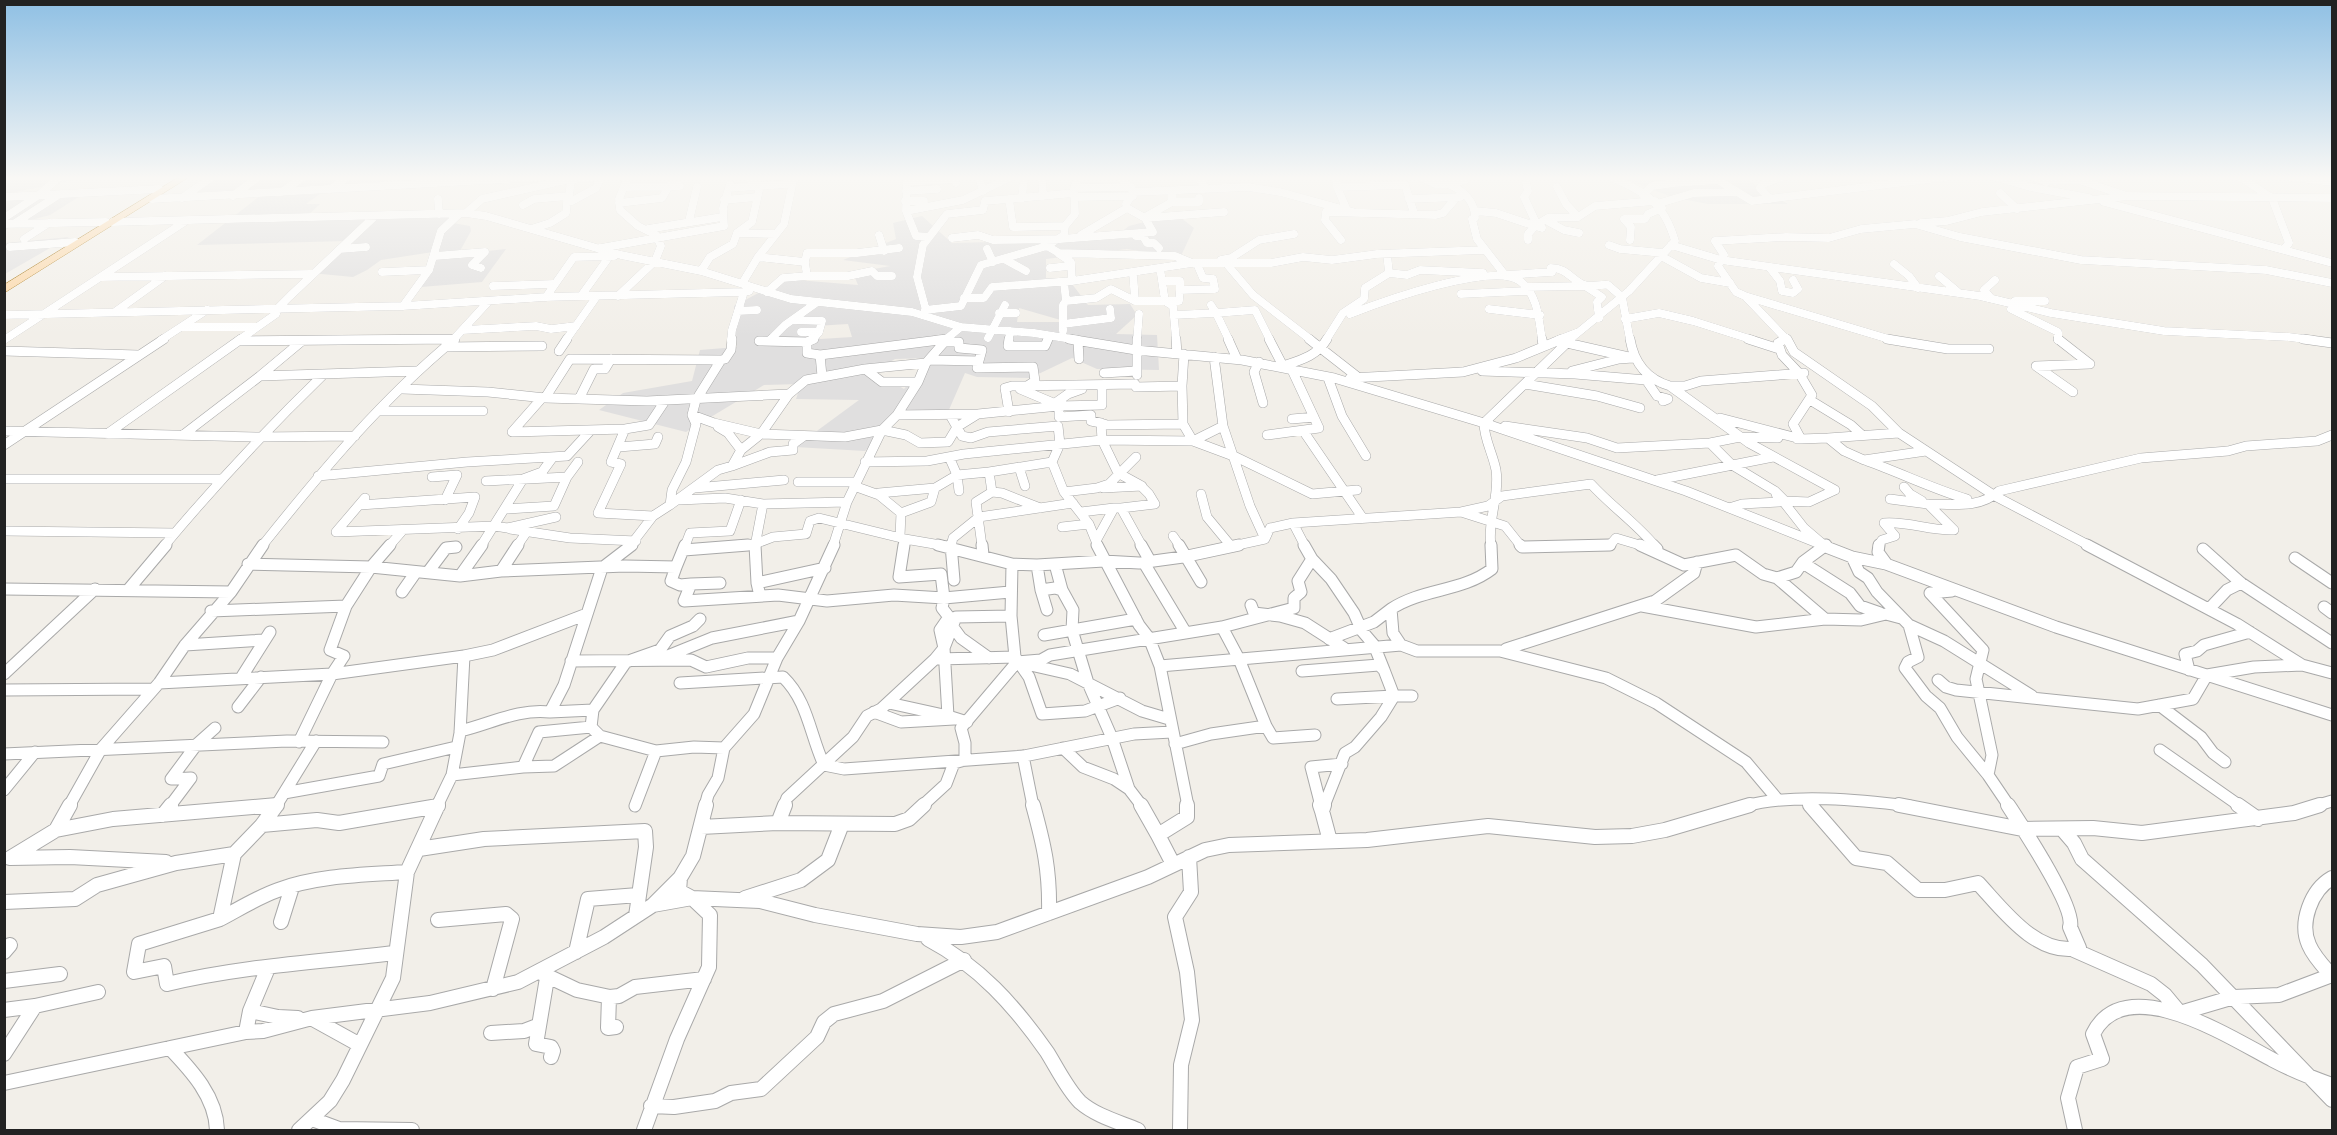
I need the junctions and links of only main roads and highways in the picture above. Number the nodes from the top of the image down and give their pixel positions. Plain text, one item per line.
1 (95, 230) edge
2 (96, 230) edge
3 (4, 288) edge

1 - 3 main road
2 - 3 main road

